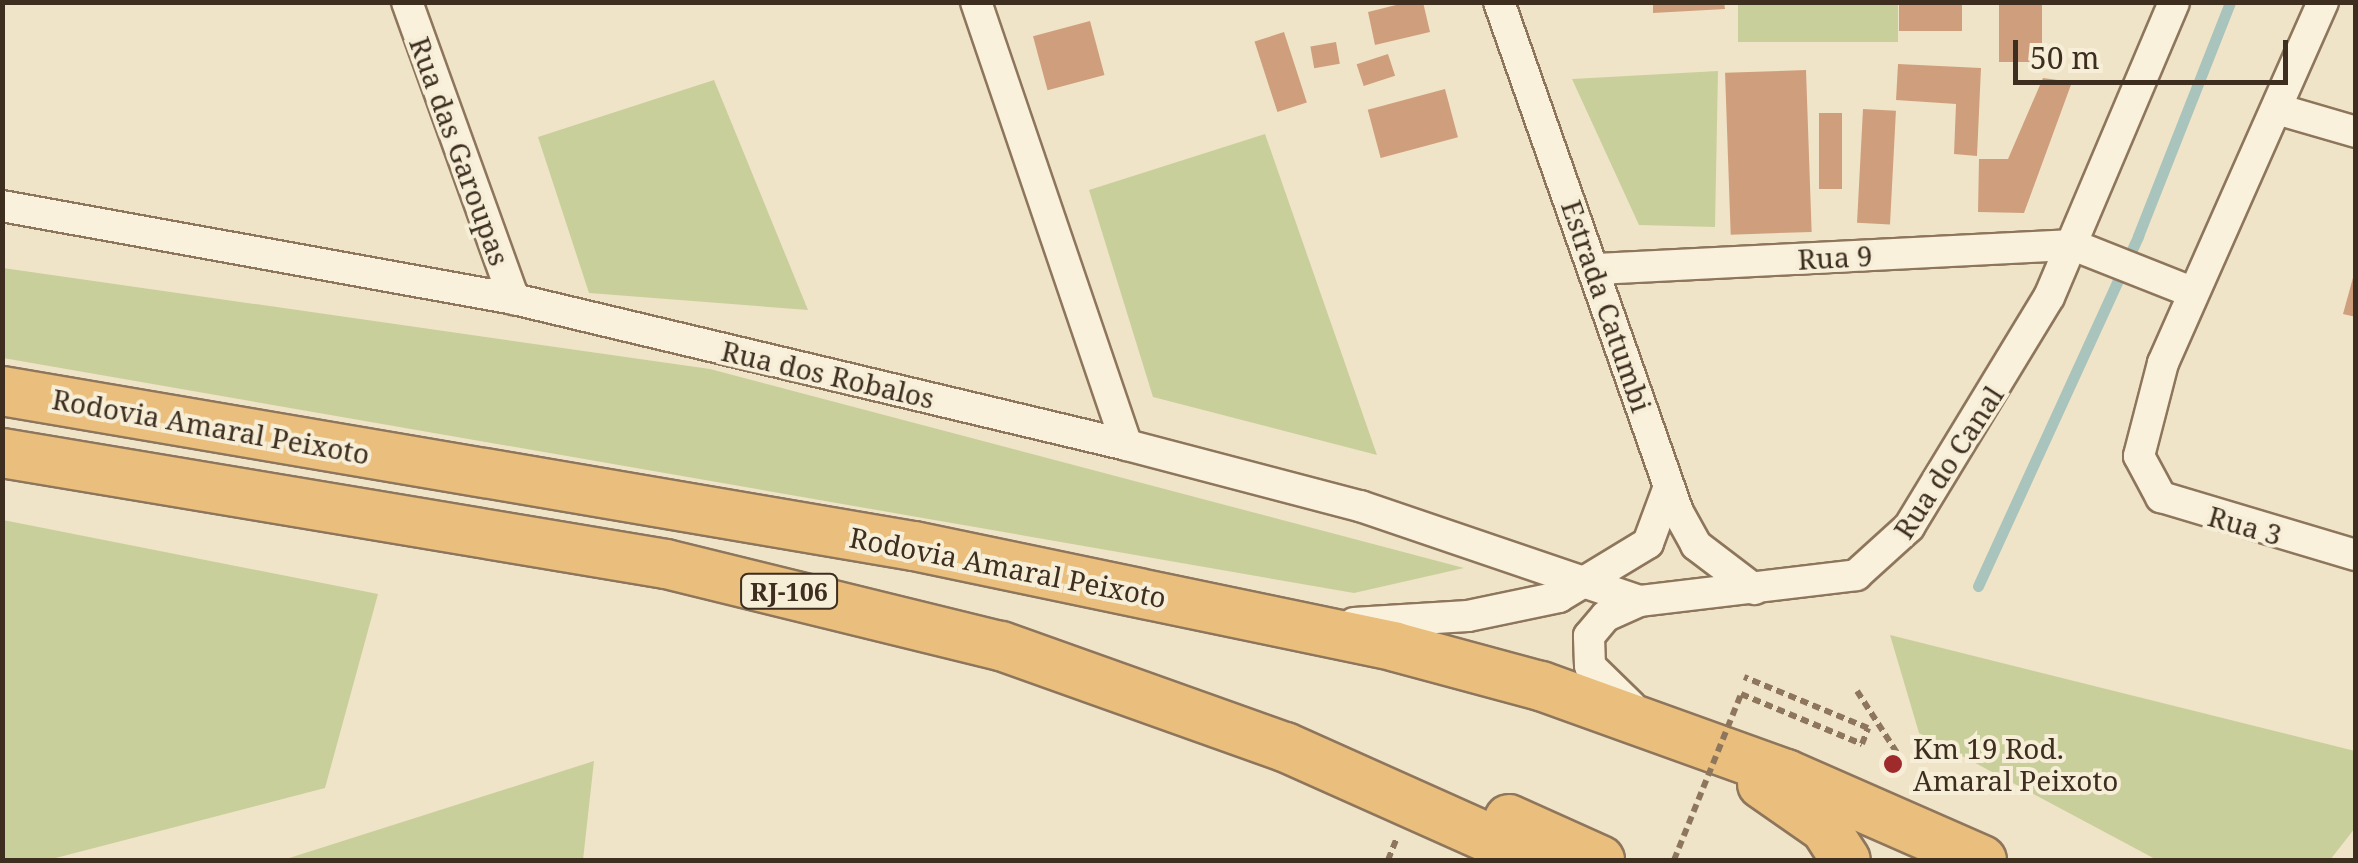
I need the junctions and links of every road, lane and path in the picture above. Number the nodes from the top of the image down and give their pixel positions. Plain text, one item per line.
1 (407, 2) edge
2 (976, 2) edge
3 (1499, 2) edge
4 (2174, 2) edge
5 (2324, 2) edge
6 (2277, 109) junction
7 (2356, 132) edge
8 (2, 206) edge
9 (2073, 245) junction
10 (1596, 269) junction
11 (2192, 292) junction
12 (514, 299) junction
13 (2, 391) edge
14 (1127, 446) junction
15 (2, 453) edge
16 (1668, 489) junction
17 (2356, 556) edge
18 (1589, 582) junction
19 (1754, 589) junction
20 (1639, 601) junction
21 (1276, 620) junction
22 (1744, 677) dead end
23 (1856, 691) dead end
24 (1670, 732) junction
25 (1285, 748) junction
26 (1903, 762) dead end
27 (1538, 860) edge
28 (1600, 860) edge
29 (1674, 860) edge
30 (1846, 860) edge
31 (1982, 860) edge

1 - 12 street, Rua das Garoupas
2 - 14 street
3 - 10 street, Estrada Catumbi
4 - 9 street, Rua do Canal
5 - 6 street
6 - 7 street
6 - 11 street
8 - 12 street, Rua dos Robalos
9 - 10 street, Rua 9
9 - 11 street
9 - 19 street, Rua do Canal
10 - 16 street, Estrada Catumbi
11 - 17 street, Rua 3
12 - 14 street, Rua dos Robalos
13 - 21 highway, Rodovia Amaral Peixoto / RJ-106
14 - 18 street, Rua dos Robalos
15 - 25 highway, Rodovia Amaral Peixoto / RJ-106
16 - 18 street
16 - 19 street
18 - 20 street, Rua dos Robalos
18 - 21 street
19 - 20 street, Rua do Canal
20 - 24 street
21 - 24 highway, Rodovia Amaral Peixoto / RJ-106
22 - 29 path, bridge
23 - 26 path
24 - 30 highway
24 - 31 highway, Rodovia Amaral Peixoto / RJ-106
25 - 27 highway, Rodovia Amaral Peixoto / RJ-106
25 - 28 highway

